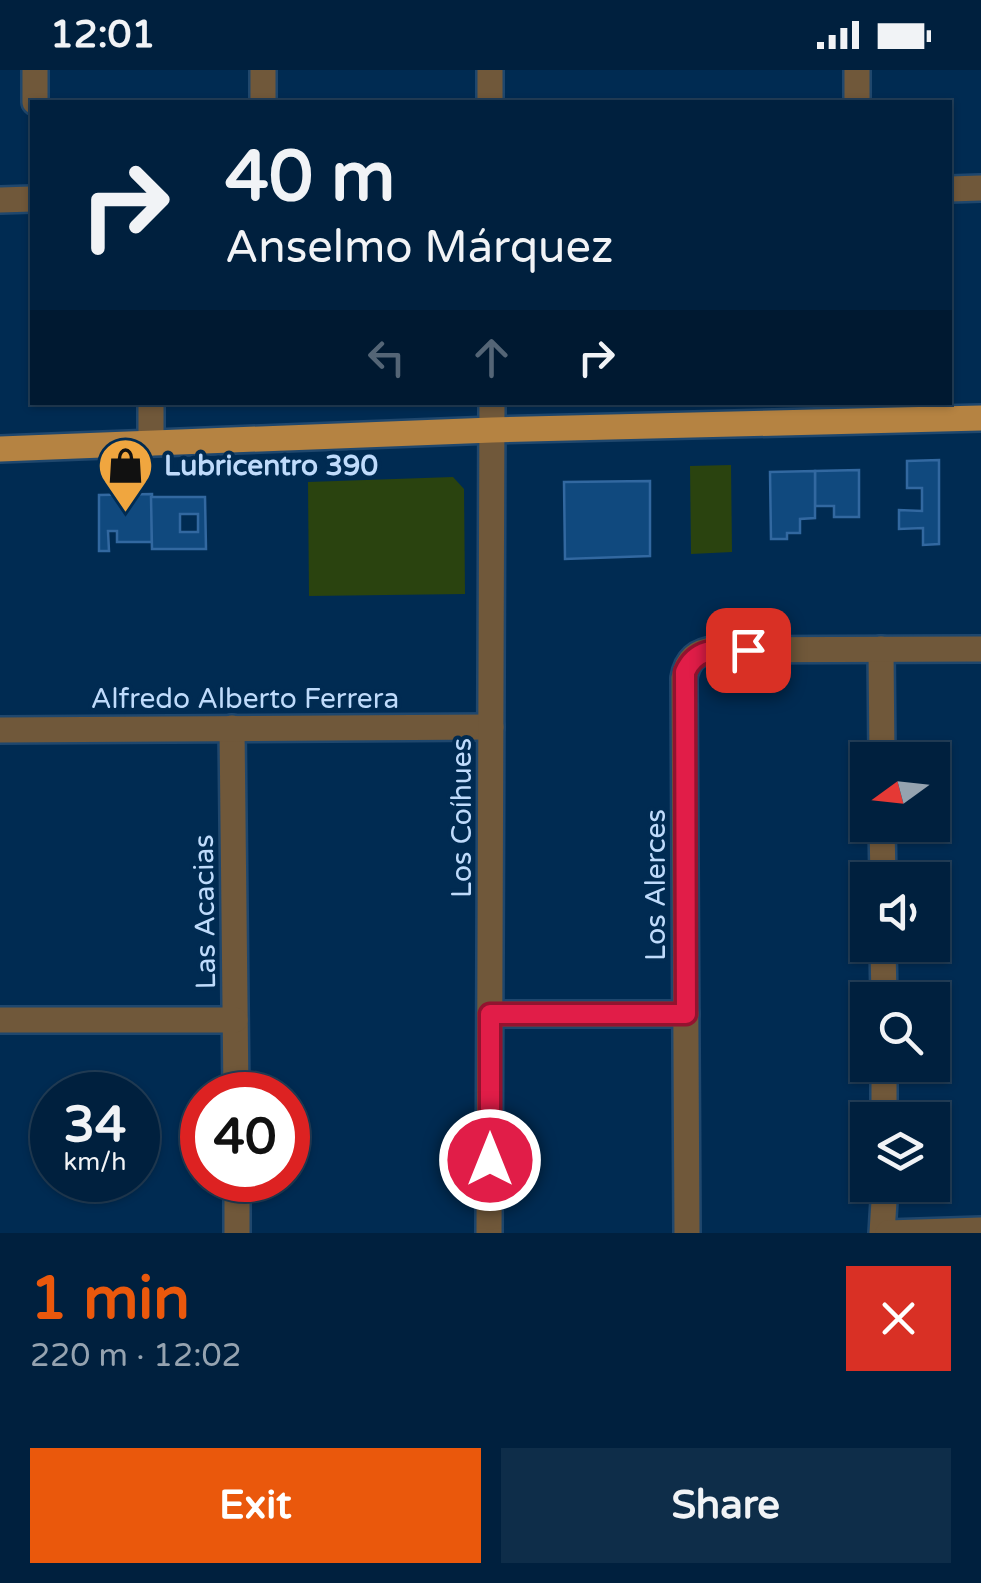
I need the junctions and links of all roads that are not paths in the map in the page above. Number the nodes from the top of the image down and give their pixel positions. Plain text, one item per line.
1 (35, 70) edge
2 (263, 70) edge
3 (490, 70) edge
4 (856, 70) edge
5 (35, 100) edge
6 (263, 100) edge
7 (490, 100) edge
8 (857, 100) edge
9 (981, 188) edge
10 (952, 189) edge
11 (30, 199) edge
12 (0, 200) edge
13 (151, 405) edge
14 (492, 405) edge
15 (981, 418) edge
16 (492, 430) junction
17 (151, 443) junction
18 (0, 448) edge
19 (881, 649) junction
20 (981, 649) edge
21 (491, 727) junction
22 (232, 728) junction
23 (0, 730) edge
24 (882, 742) edge
25 (490, 1014) junction
26 (686, 1014) junction
27 (0, 1020) edge
28 (235, 1020) junction
29 (236, 1072) edge
30 (236, 1202) edge
31 (885, 1202) edge
32 (981, 1230) edge
33 (237, 1233) edge
34 (489, 1233) edge
35 (686, 1233) edge
36 (885, 1233) edge

1 - 5 street
2 - 6 street
3 - 7 street
4 - 8 street
9 - 10 street
11 - 12 street
13 - 17 street
14 - 16 street, Los Coíhues
15 - 16 main road
16 - 17 main road
16 - 21 street, Los Coíhues
17 - 18 main road
19 - 20 street
19 - 24 street
19 - 26 street, Los Alerces
21 - 22 street, Alfredo Alberto Ferrera
21 - 25 street, Los Coíhues
22 - 23 street, Alfredo Alberto Ferrera
22 - 28 street, Las Acacias
25 - 26 street
25 - 34 street, Los Coíhues
26 - 35 street, Los Alerces
27 - 28 street
28 - 29 street, Las Acacias
30 - 33 street
31 - 36 street
32 - 36 street

